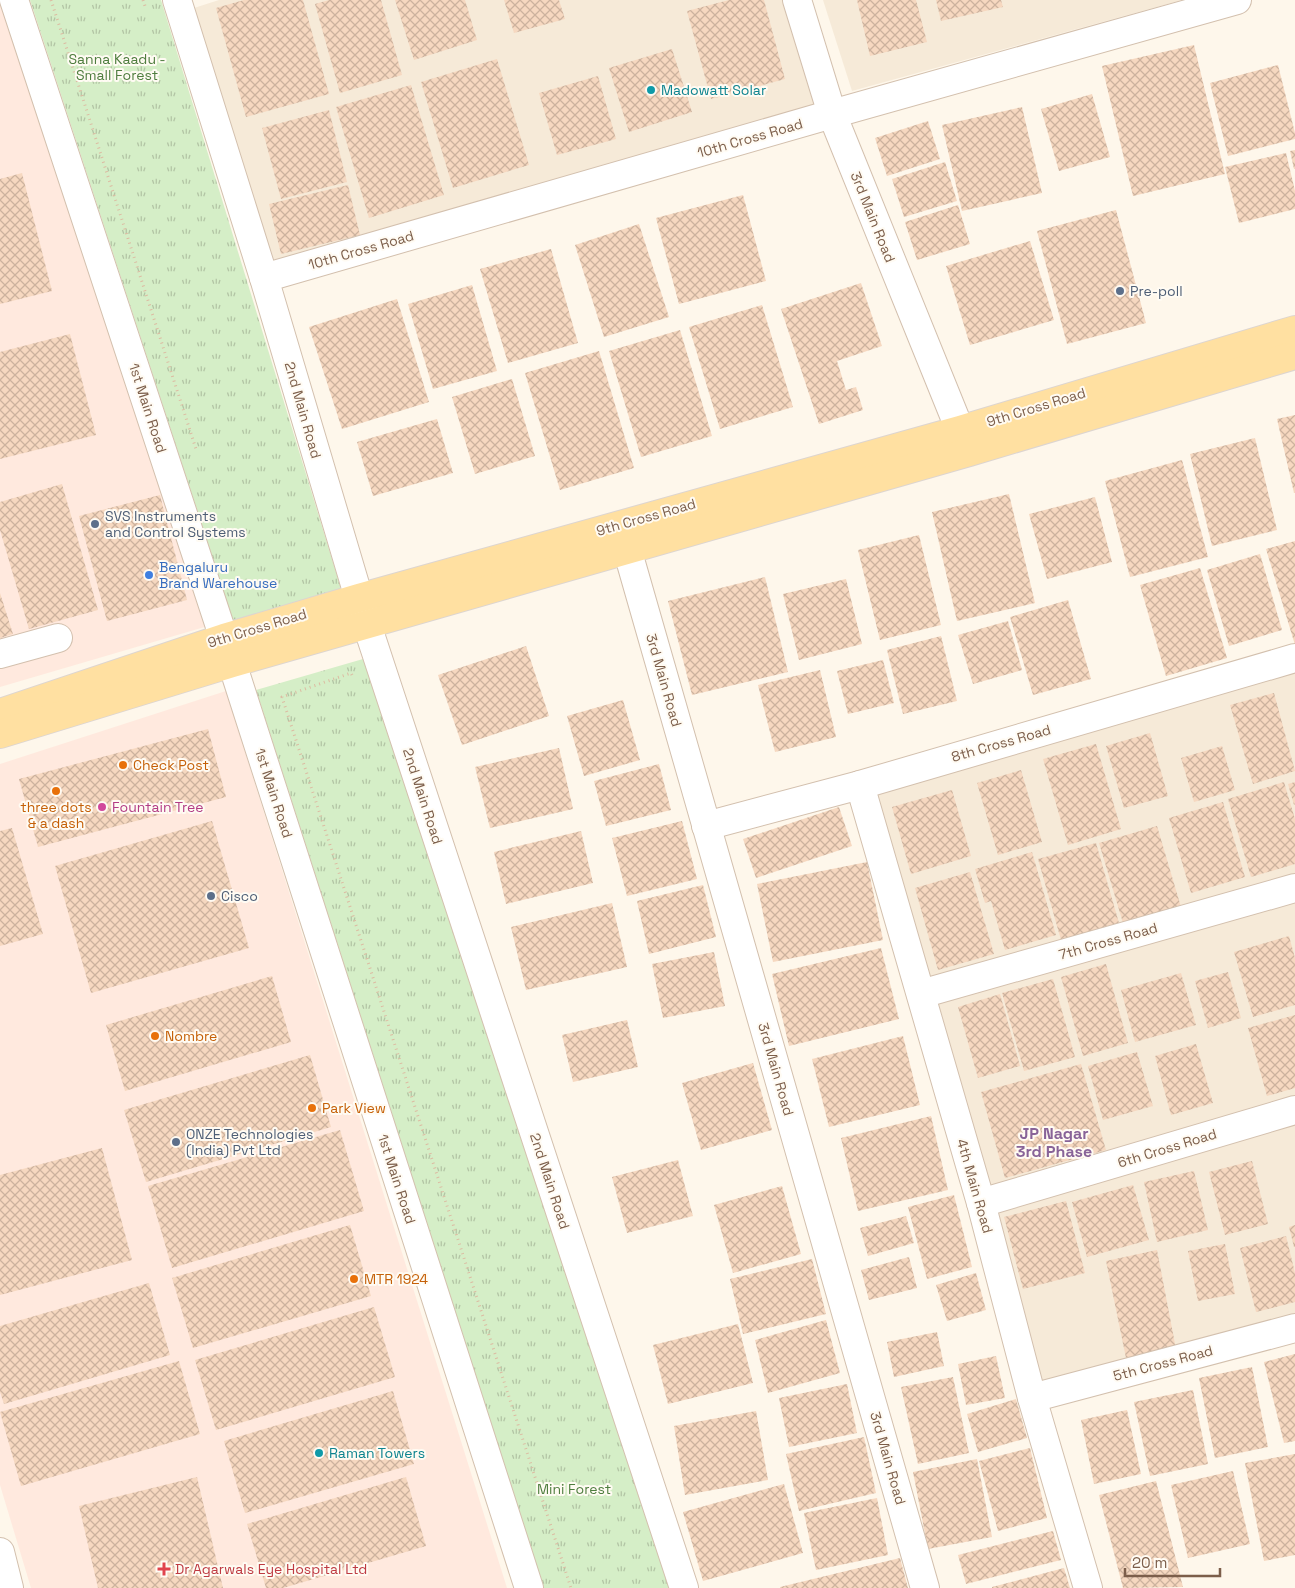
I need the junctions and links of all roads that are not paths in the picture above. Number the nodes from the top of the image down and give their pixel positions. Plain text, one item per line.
1 (14, 0) edge
2 (176, 0) edge
3 (797, 0) edge
4 (1237, 0) edge
5 (832, 114) junction
6 (264, 278) junction
7 (1295, 330) edge
8 (1295, 355) edge
9 (960, 430) junction
10 (627, 550) junction
11 (359, 598) junction
12 (367, 625) junction
13 (58, 638) dead end
14 (224, 638) junction
15 (0, 654) edge
16 (1295, 658) edge
17 (232, 663) junction
18 (0, 713) edge
19 (0, 734) edge
20 (860, 784) junction
21 (706, 826) junction
22 (1295, 888) edge
23 (921, 994) junction
24 (1295, 1110) edge
25 (980, 1203) junction
26 (1295, 1328) edge
27 (1032, 1398) junction
28 (0, 1552) edge
29 (9, 1588) edge
30 (528, 1588) edge
31 (684, 1588) edge
32 (925, 1588) edge
33 (1088, 1588) edge

1 - 14 street, 1st Main Road
2 - 6 street, 2nd Main Road
3 - 5 street, 3rd Main Road
4 - 5 street, 10th Cross Road
5 - 6 street, 10th Cross Road
5 - 9 street, 3rd Main Road
6 - 11 street, 2nd Main Road
7 - 9 main road, 9th Cross Road
8 - 10 main road, 9th Cross Road
9 - 11 main road, 9th Cross Road
10 - 12 main road, 9th Cross Road
10 - 21 street, 3rd Main Road
11 - 12 street, 2nd Main Road
11 - 14 main road, 9th Cross Road
12 - 17 main road, 9th Cross Road
12 - 31 street, 2nd Main Road
13 - 15 street
14 - 17 street, 1st Main Road
14 - 18 main road, 9th Cross Road
16 - 20 street, 8th Cross Road
17 - 19 main road, 9th Cross Road
17 - 30 street, 1st Main Road
20 - 21 street, 8th Cross Road
20 - 23 street, 4th Main Road
21 - 32 street, 3rd Main Road
22 - 23 street, 7th Cross Road
23 - 25 street, 4th Main Road
24 - 25 street, 6th Cross Road
25 - 27 street, 4th Main Road
26 - 27 street, 5th Cross Road
27 - 33 street, 4th Main Road
28 - 29 street

